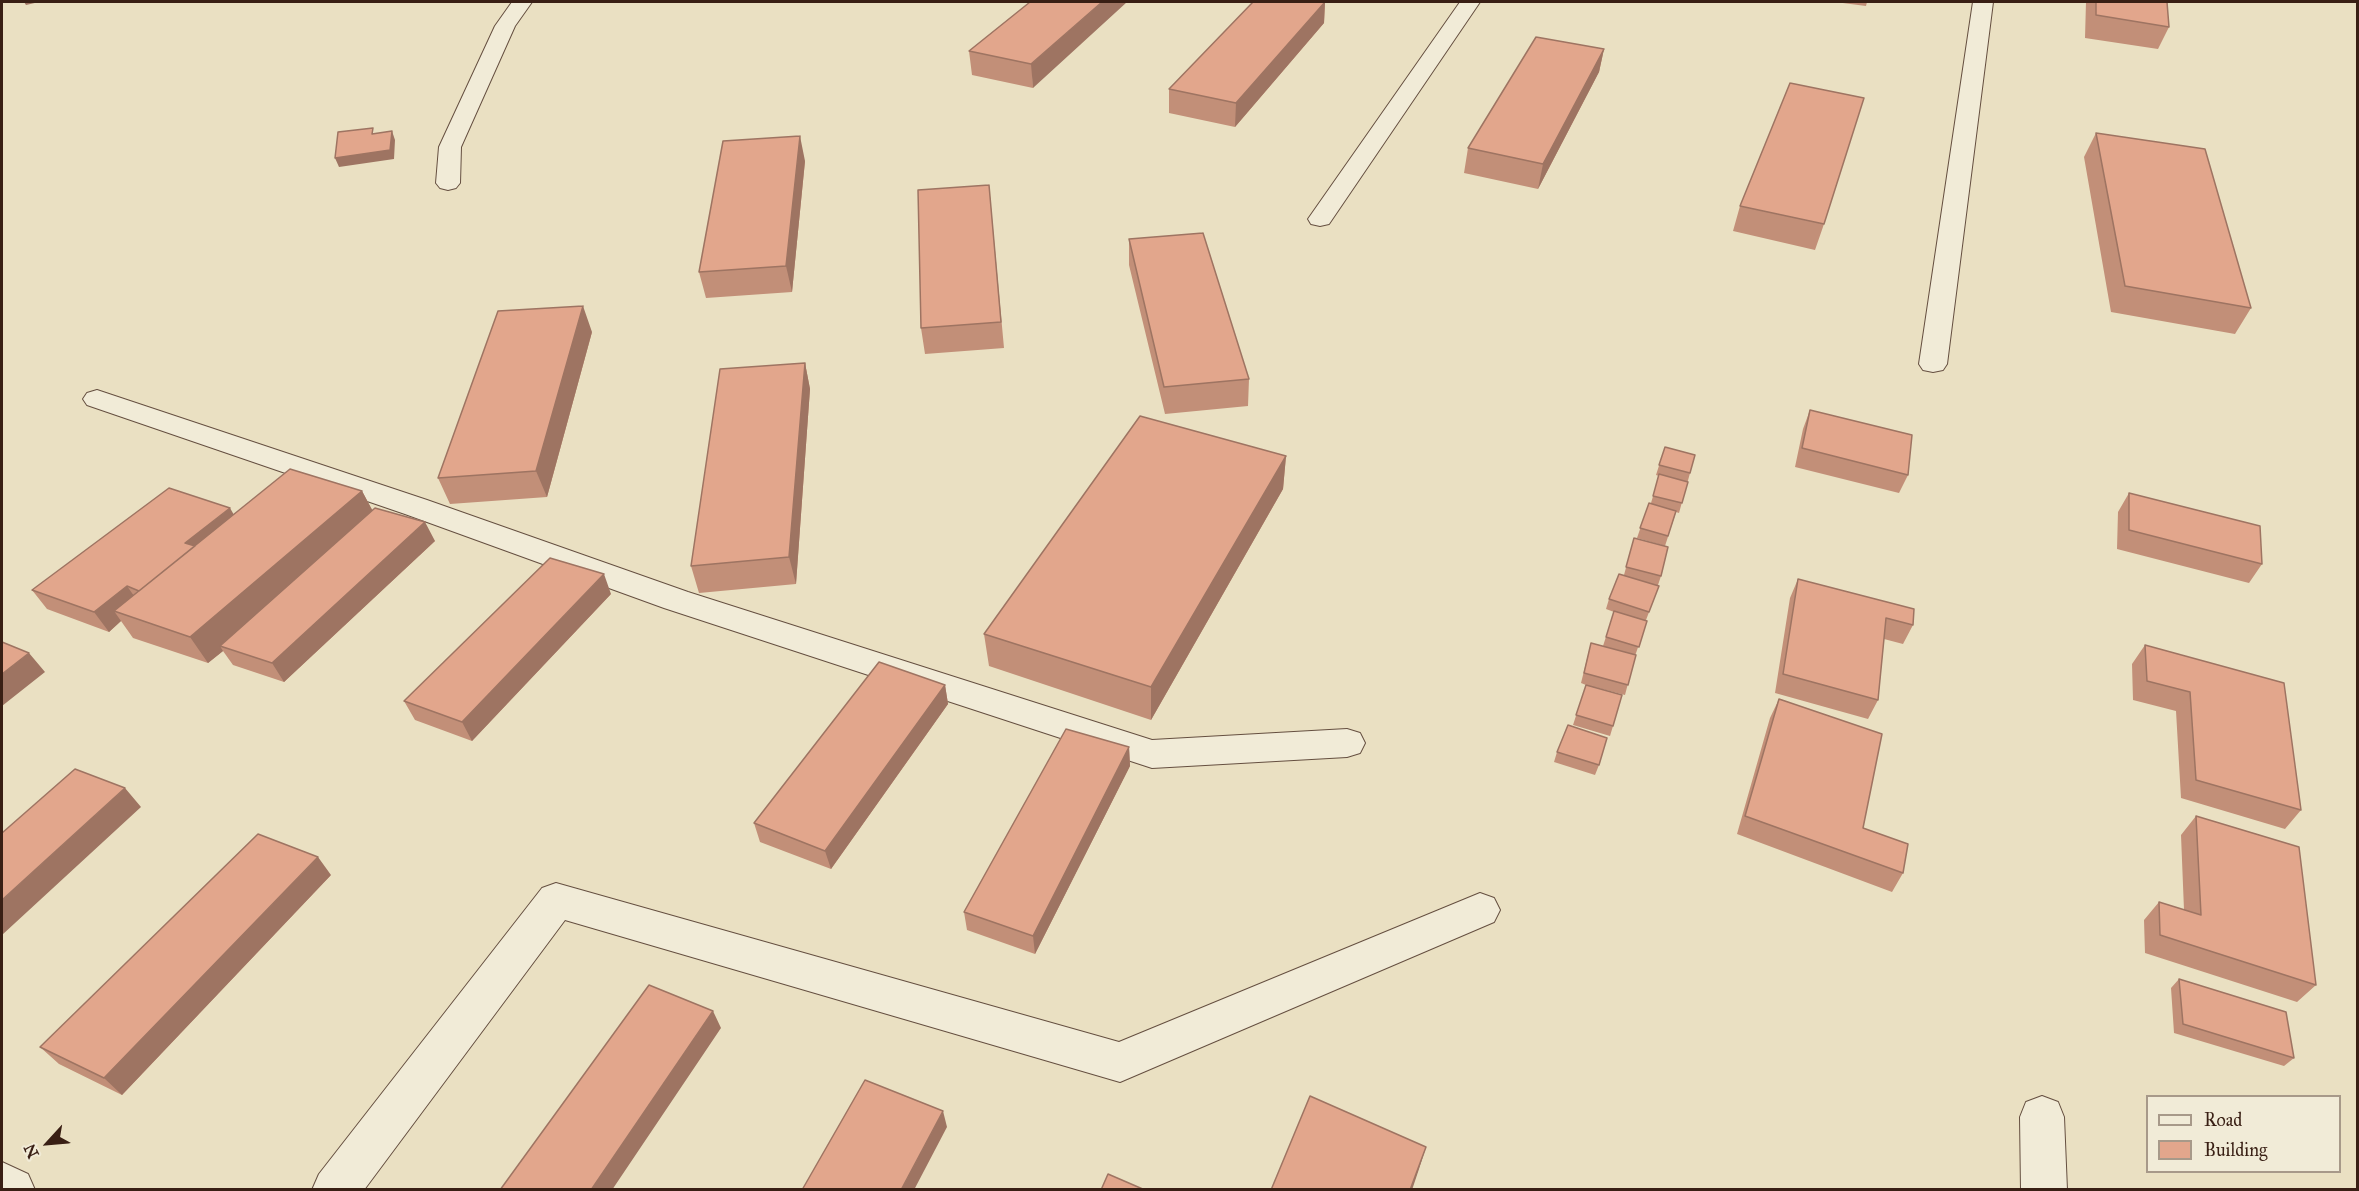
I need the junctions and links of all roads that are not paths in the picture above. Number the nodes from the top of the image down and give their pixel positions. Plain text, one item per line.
1 (522, 2) edge
2 (1470, 2) edge
3 (1983, 2) edge
4 (448, 183) dead end
5 (1320, 219) dead end
6 (1933, 364) dead end
7 (97, 399) dead end
8 (1347, 743) dead end
9 (1480, 910) dead end
10 (2042, 1117) dead end
11 (2, 1185) edge
12 (12, 1190) edge
13 (335, 1190) edge
14 (2044, 1190) edge

1 - 4 street
2 - 5 street
3 - 6 street
7 - 8 street
9 - 13 street
10 - 14 street
11 - 12 street

